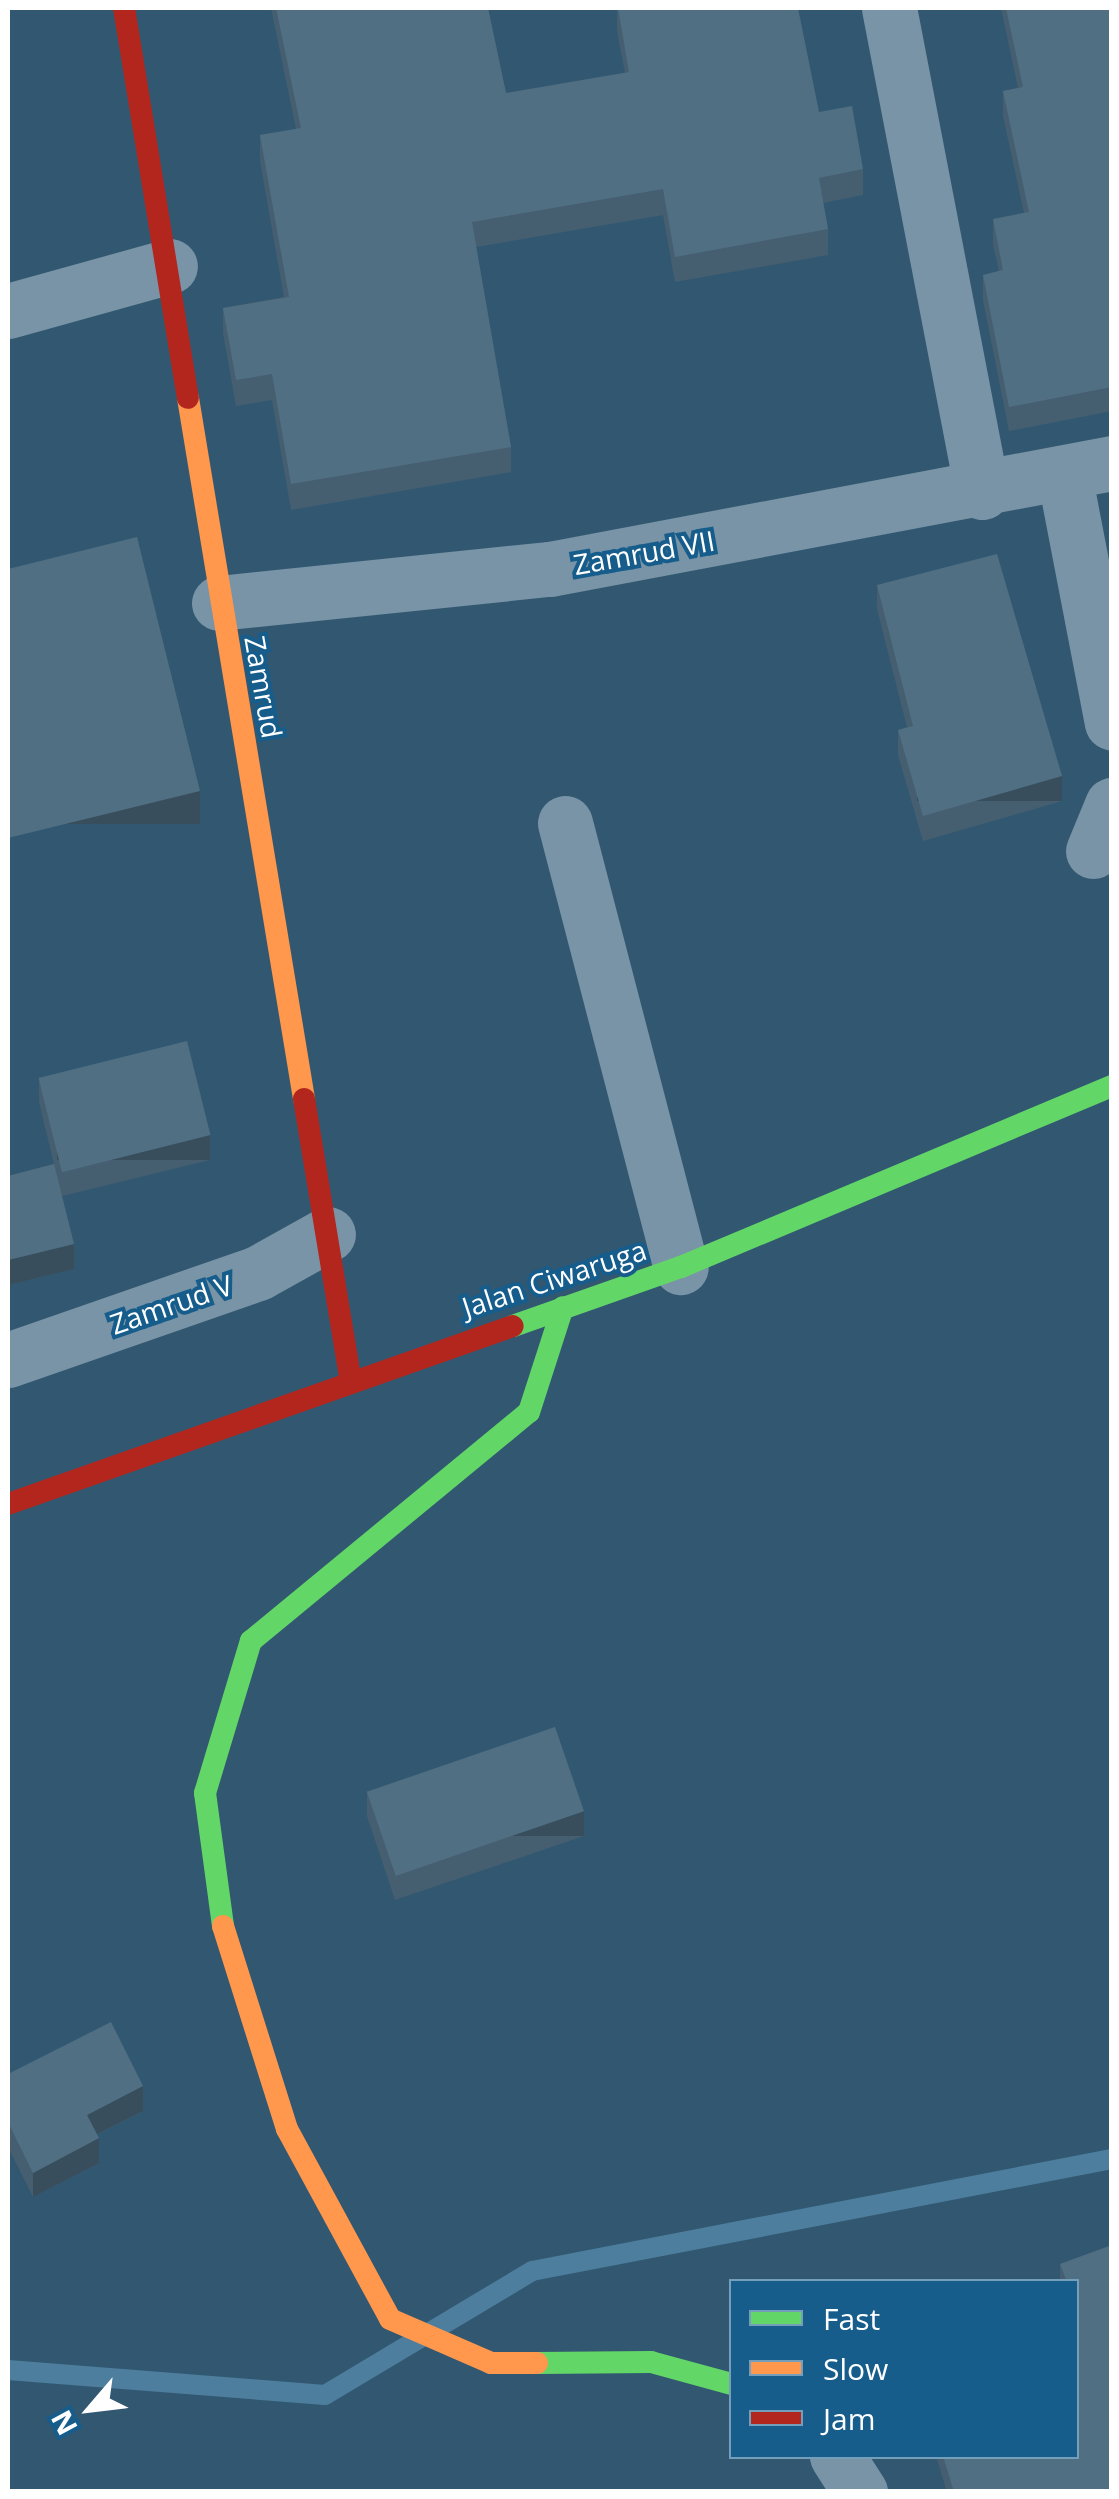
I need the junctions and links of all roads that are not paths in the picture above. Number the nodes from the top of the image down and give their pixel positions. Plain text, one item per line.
1 (124, 8) edge
2 (890, 8) edge
3 (170, 266) junction
4 (8, 311) edge
5 (1088, 471) edge
6 (982, 492) junction
7 (219, 603) junction
8 (1112, 722) edge
9 (565, 823) dead end
10 (1112, 1086) edge
11 (328, 1234) junction
12 (681, 1268) junction
13 (563, 1307) junction
14 (8, 1360) edge
15 (350, 1376) junction
16 (8, 1504) edge
17 (729, 2383) edge
18 (838, 2459) edge
19 (860, 2492) edge

1 - 3 street, Zamrud
2 - 6 street
3 - 4 street
3 - 7 street, Zamrud
5 - 6 street, Zamrud VII
5 - 8 street
6 - 7 street, Zamrud VII
7 - 11 street, Zamrud
9 - 12 street
10 - 12 street, Jalan Ciwaruga
11 - 14 street, Zamrud V
11 - 15 street, Zamrud
12 - 13 street, Jalan Ciwaruga
13 - 15 street, Jalan Ciwaruga
13 - 17 street
15 - 16 street, Jalan Ciwaruga
18 - 19 street

